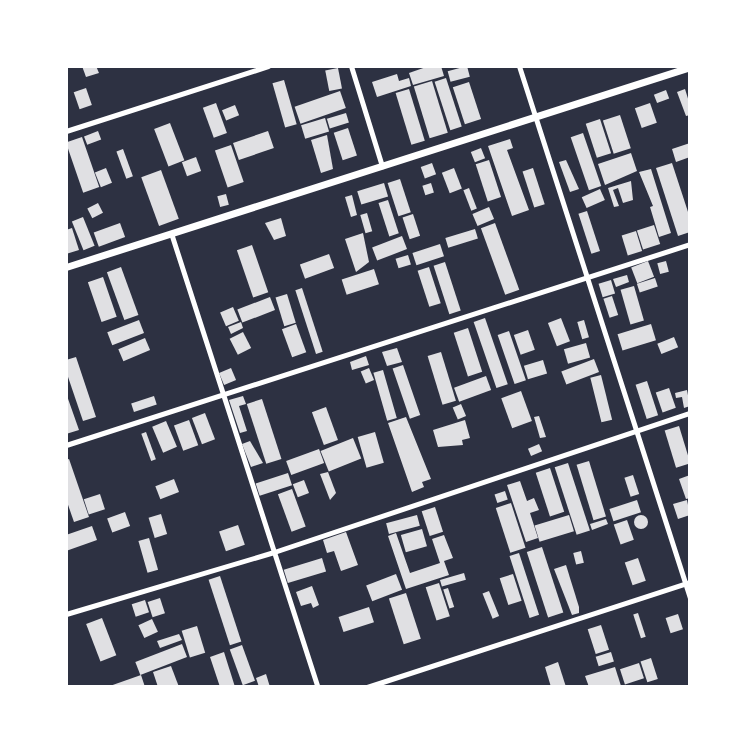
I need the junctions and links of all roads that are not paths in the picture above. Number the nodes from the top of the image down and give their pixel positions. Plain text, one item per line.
1 (268, 66) edge
2 (351, 66) edge
3 (519, 66) edge
4 (690, 67) edge
5 (535, 116) junction
6 (66, 131) edge
7 (382, 166) junction
8 (171, 234) junction
9 (690, 244) edge
10 (66, 267) edge
11 (587, 277) junction
12 (223, 394) junction
13 (690, 413) edge
14 (636, 430) junction
15 (66, 445) edge
16 (274, 552) junction
17 (688, 583) edge
18 (690, 598) edge
19 (66, 614) edge
20 (318, 687) edge
21 (367, 687) edge

1 - 6 street
2 - 7 street
3 - 5 street
4 - 5 street
5 - 7 street
5 - 11 street
7 - 8 street
8 - 10 street
8 - 12 street
9 - 11 street
11 - 12 street
11 - 14 street
12 - 15 street
12 - 16 street
13 - 14 street
14 - 16 street
14 - 17 street
16 - 19 street
16 - 20 street
17 - 18 street
17 - 21 street

